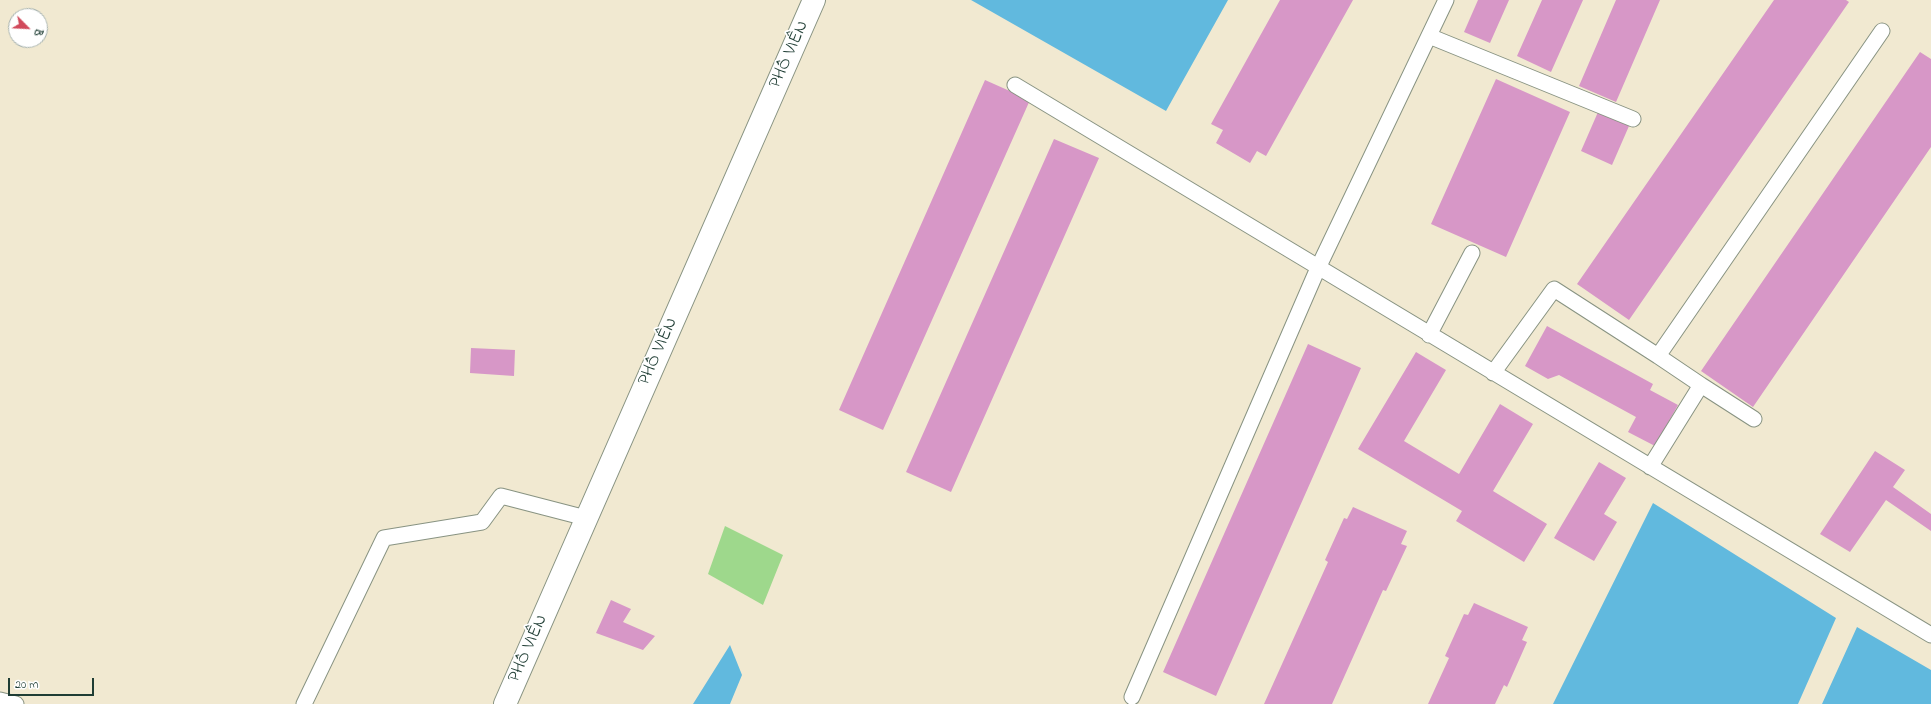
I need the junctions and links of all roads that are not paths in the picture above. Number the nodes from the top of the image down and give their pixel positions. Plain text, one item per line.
1 (814, 0) edge
2 (1446, 0) edge
3 (1882, 31) dead end
4 (1429, 36) junction
5 (1015, 84) dead end
6 (1633, 119) dead end
7 (1472, 253) dead end
8 (1318, 268) junction
9 (1429, 335) junction
10 (1658, 356) junction
11 (1493, 373) junction
12 (1701, 385) junction
13 (1754, 419) dead end
14 (1650, 467) junction
15 (586, 518) junction
16 (1931, 635) edge
17 (1132, 697) dead end
18 (0, 700) edge
19 (16, 704) edge
20 (304, 704) edge
21 (505, 704) edge

1 - 15 street, PHỐ VIÊN
2 - 4 lane
3 - 10 lane
4 - 6 lane
4 - 8 lane
5 - 8 lane
7 - 9 lane
8 - 9 lane
8 - 17 lane
9 - 11 lane
10 - 11 lane
10 - 12 lane
11 - 14 lane
12 - 13 lane
12 - 14 lane
14 - 16 lane
15 - 20 lane
15 - 21 street, PHỐ VIÊN
18 - 19 lane

